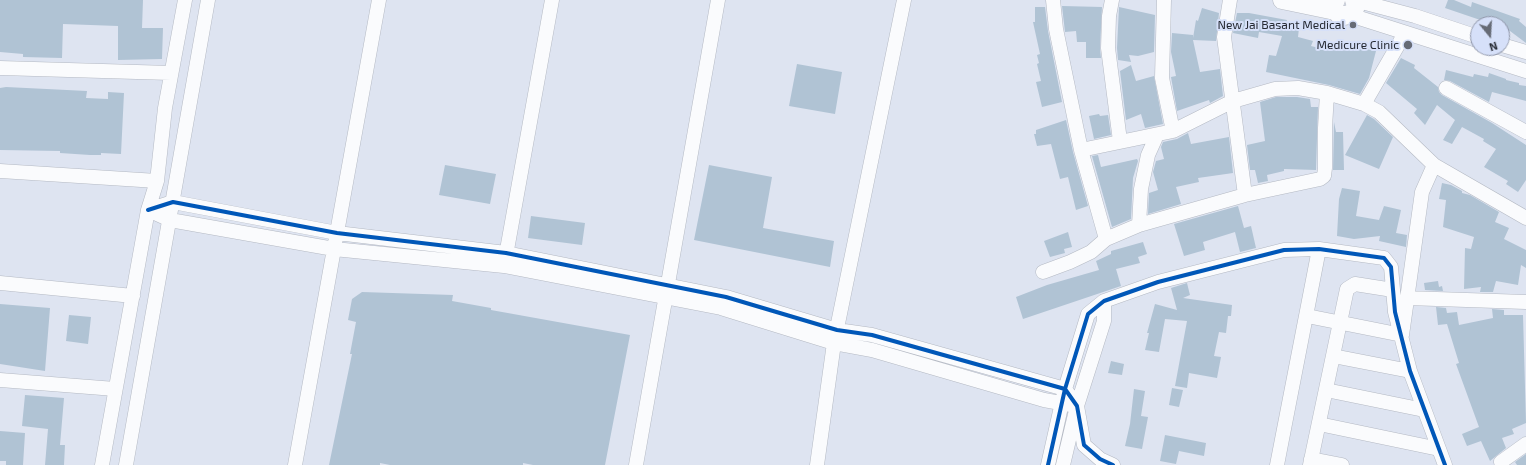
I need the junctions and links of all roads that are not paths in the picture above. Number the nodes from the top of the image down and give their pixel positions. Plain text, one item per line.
1 (185, 0) edge
2 (208, 0) edge
3 (379, 0) edge
4 (552, 0) edge
5 (718, 0) edge
6 (904, 0) edge
7 (1053, 0) edge
8 (1112, 0) edge
9 (1164, 0) edge
10 (1230, 0) edge
11 (1282, 0) edge
12 (1346, 5) edge
13 (1405, 33) junction
14 (1470, 34) edge
15 (1510, 47) edge
16 (1526, 52) edge
17 (0, 68) edge
18 (1526, 71) edge
19 (171, 73) junction
20 (1446, 88) dead end
21 (1327, 93) junction
22 (1233, 101) junction
23 (1364, 104) junction
24 (1173, 131) junction
25 (1526, 132) edge
26 (1157, 135) junction
27 (1120, 142) junction
28 (1081, 150) junction
29 (1434, 165) junction
30 (0, 171) edge
31 (157, 181) junction
32 (1245, 195) junction
33 (173, 202) junction
34 (148, 210) junction
35 (1526, 218) edge
36 (170, 220) junction
37 (1139, 225) junction
38 (337, 233) junction
39 (1106, 239) junction
40 (334, 249) junction
41 (1319, 250) junction
42 (505, 260) junction
43 (1043, 272) dead end
44 (0, 283) edge
45 (1393, 290) junction
46 (666, 291) junction
47 (133, 296) junction
48 (1407, 298) junction
49 (1104, 301) junction
50 (1526, 302) edge
51 (1307, 316) junction
52 (1341, 322) junction
53 (1402, 335) junction
54 (836, 336) junction
55 (1334, 356) junction
56 (1410, 371) junction
57 (0, 380) edge
58 (114, 389) junction
59 (1065, 389) junction
60 (1326, 390) junction
61 (1061, 404) junction
62 (1077, 406) junction
63 (1424, 410) junction
64 (1319, 424) junction
65 (1526, 444) edge
66 (1439, 449) junction
67 (1099, 462) edge
68 (1311, 462) edge
69 (102, 465) edge
70 (126, 465) edge
71 (295, 465) edge
72 (636, 465) edge
73 (817, 465) edge
74 (1048, 465) edge
75 (1063, 465) edge
76 (1113, 465) edge
77 (1277, 465) edge
78 (1342, 465) edge
79 (1445, 465) edge
80 (1502, 465) edge

1 - 19 street
2 - 33 street
3 - 38 street
4 - 42 street
5 - 46 street
6 - 54 street
7 - 28 street
8 - 27 street
9 - 24 street
10 - 22 street
11 - 12 main road
12 - 13 street
12 - 14 street
13 - 18 street
13 - 23 street
15 - 16 street
17 - 19 street
19 - 31 street
20 - 25 street
21 - 22 street
21 - 23 street
21 - 32 street
22 - 24 street
22 - 32 street
23 - 29 street
24 - 26 street
26 - 27 street
26 - 37 street
27 - 28 street
28 - 39 street
29 - 35 street
29 - 48 street
30 - 31 street
31 - 34 street
32 - 37 street
33 - 34 street
33 - 36 street
33 - 38 street
34 - 36 street
34 - 47 street
36 - 40 street
36 - 70 street
37 - 39 street
38 - 40 street
38 - 42 street
39 - 43 street
40 - 42 street
40 - 71 street
41 - 45 street
41 - 49 street
41 - 51 street
42 - 46 street
44 - 47 street
45 - 52 street
45 - 53 street
46 - 54 street
46 - 72 street
47 - 58 street
48 - 50 street
48 - 53 street
49 - 59 street
49 - 62 street
51 - 52 street
51 - 77 street
52 - 53 street
52 - 55 street
53 - 56 street
54 - 59 street
54 - 61 street
54 - 73 street
55 - 56 street
55 - 60 street
56 - 63 street
57 - 58 street
58 - 69 street
59 - 61 street
59 - 62 street
60 - 63 street
60 - 64 street
61 - 62 street
61 - 74 street
62 - 67 street
62 - 75 street
63 - 66 street
64 - 66 street
64 - 68 street
65 - 80 street
66 - 79 street
67 - 76 street
68 - 78 street

